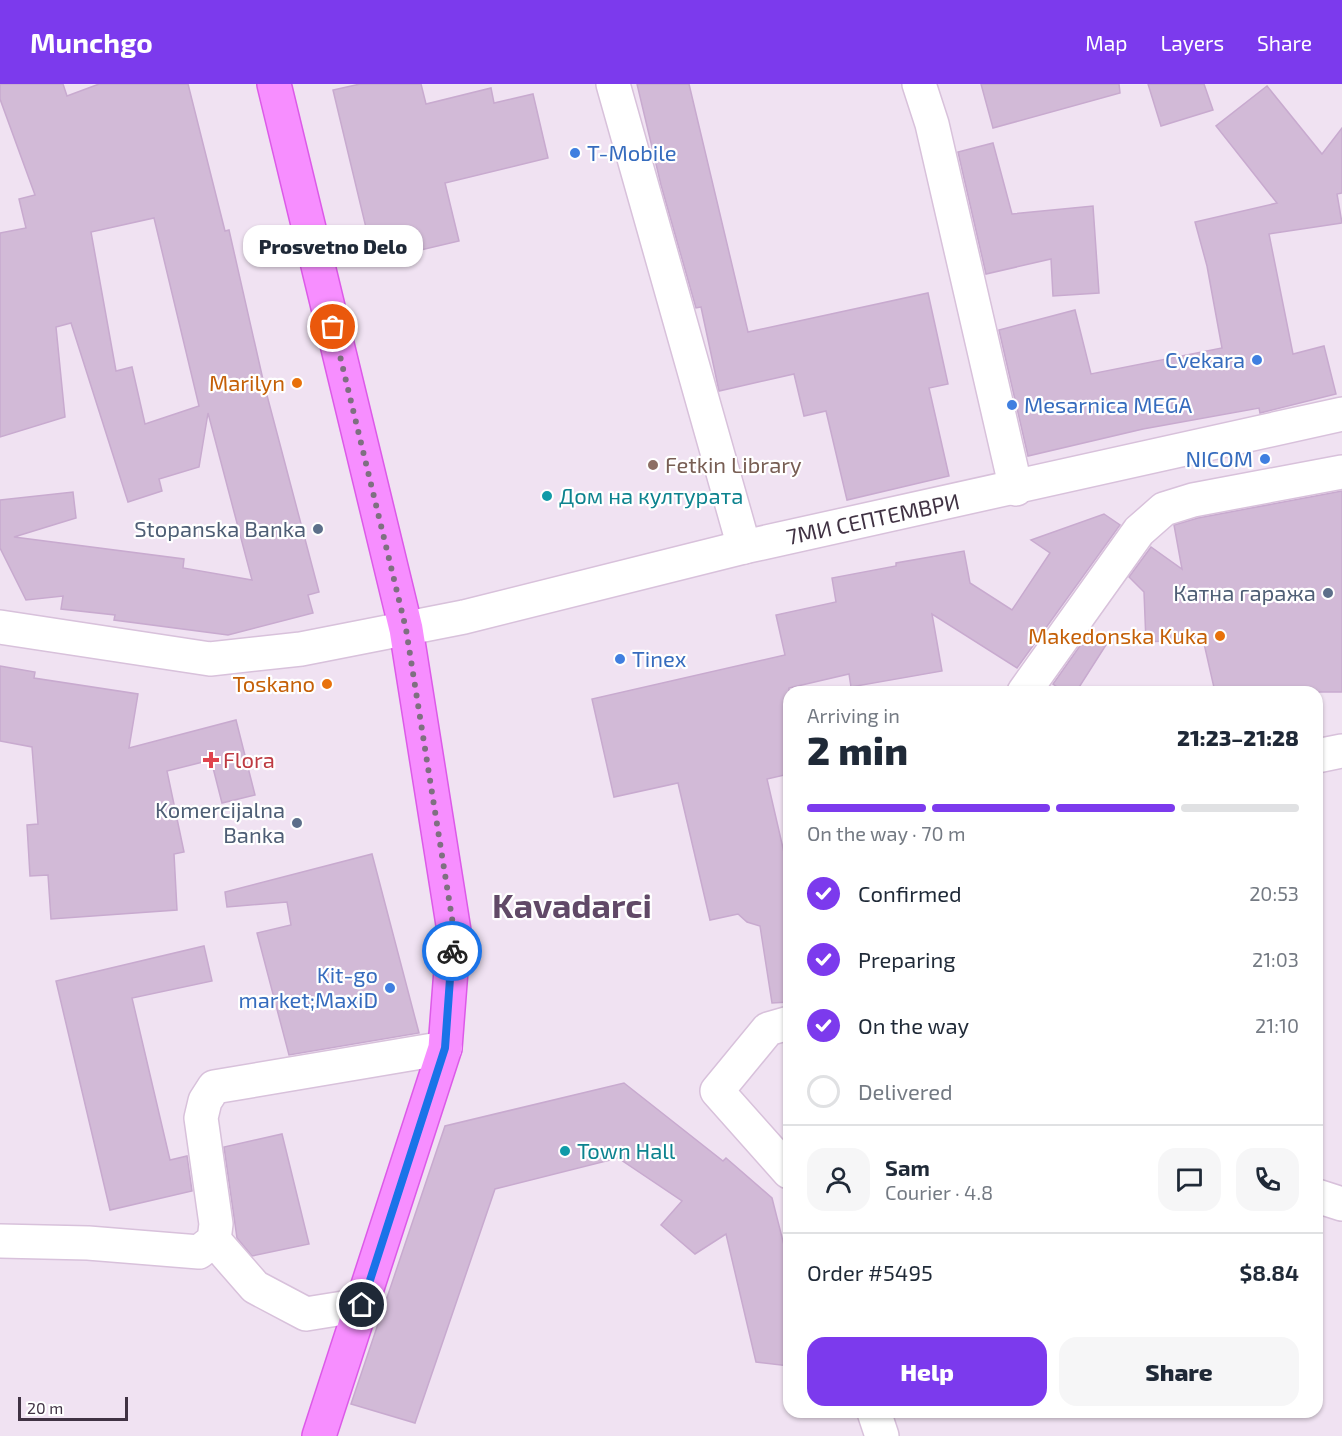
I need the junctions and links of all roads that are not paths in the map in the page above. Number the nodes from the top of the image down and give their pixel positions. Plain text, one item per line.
1 (274, 84) edge
2 (613, 84) edge
3 (919, 84) edge
4 (1342, 414) edge
5 (1342, 472) edge
6 (1016, 489) junction
7 (744, 547) junction
8 (0, 627) edge
9 (406, 629) junction
10 (1028, 686) edge
11 (1342, 751) edge
12 (1323, 755) edge
13 (783, 1025) edge
14 (445, 1048) junction
15 (783, 1165) edge
16 (1323, 1198) edge
17 (1342, 1204) edge
18 (214, 1240) junction
19 (0, 1241) edge
20 (362, 1305) junction
21 (876, 1418) edge
22 (319, 1436) edge
23 (882, 1436) edge

1 - 9 main road
2 - 7 street
3 - 6 street
4 - 6 street, 7МИ СЕПТЕМВРИ
5 - 10 street
6 - 7 street, 7МИ СЕПТЕМВРИ
7 - 9 street, 7МИ СЕПТЕМВРИ
8 - 9 street, 7МИ СЕПТЕМВРИ
9 - 14 main road
11 - 12 street
13 - 15 street
14 - 18 street
14 - 20 main road
16 - 17 street
18 - 19 street
18 - 20 street
20 - 22 main road
21 - 23 street

